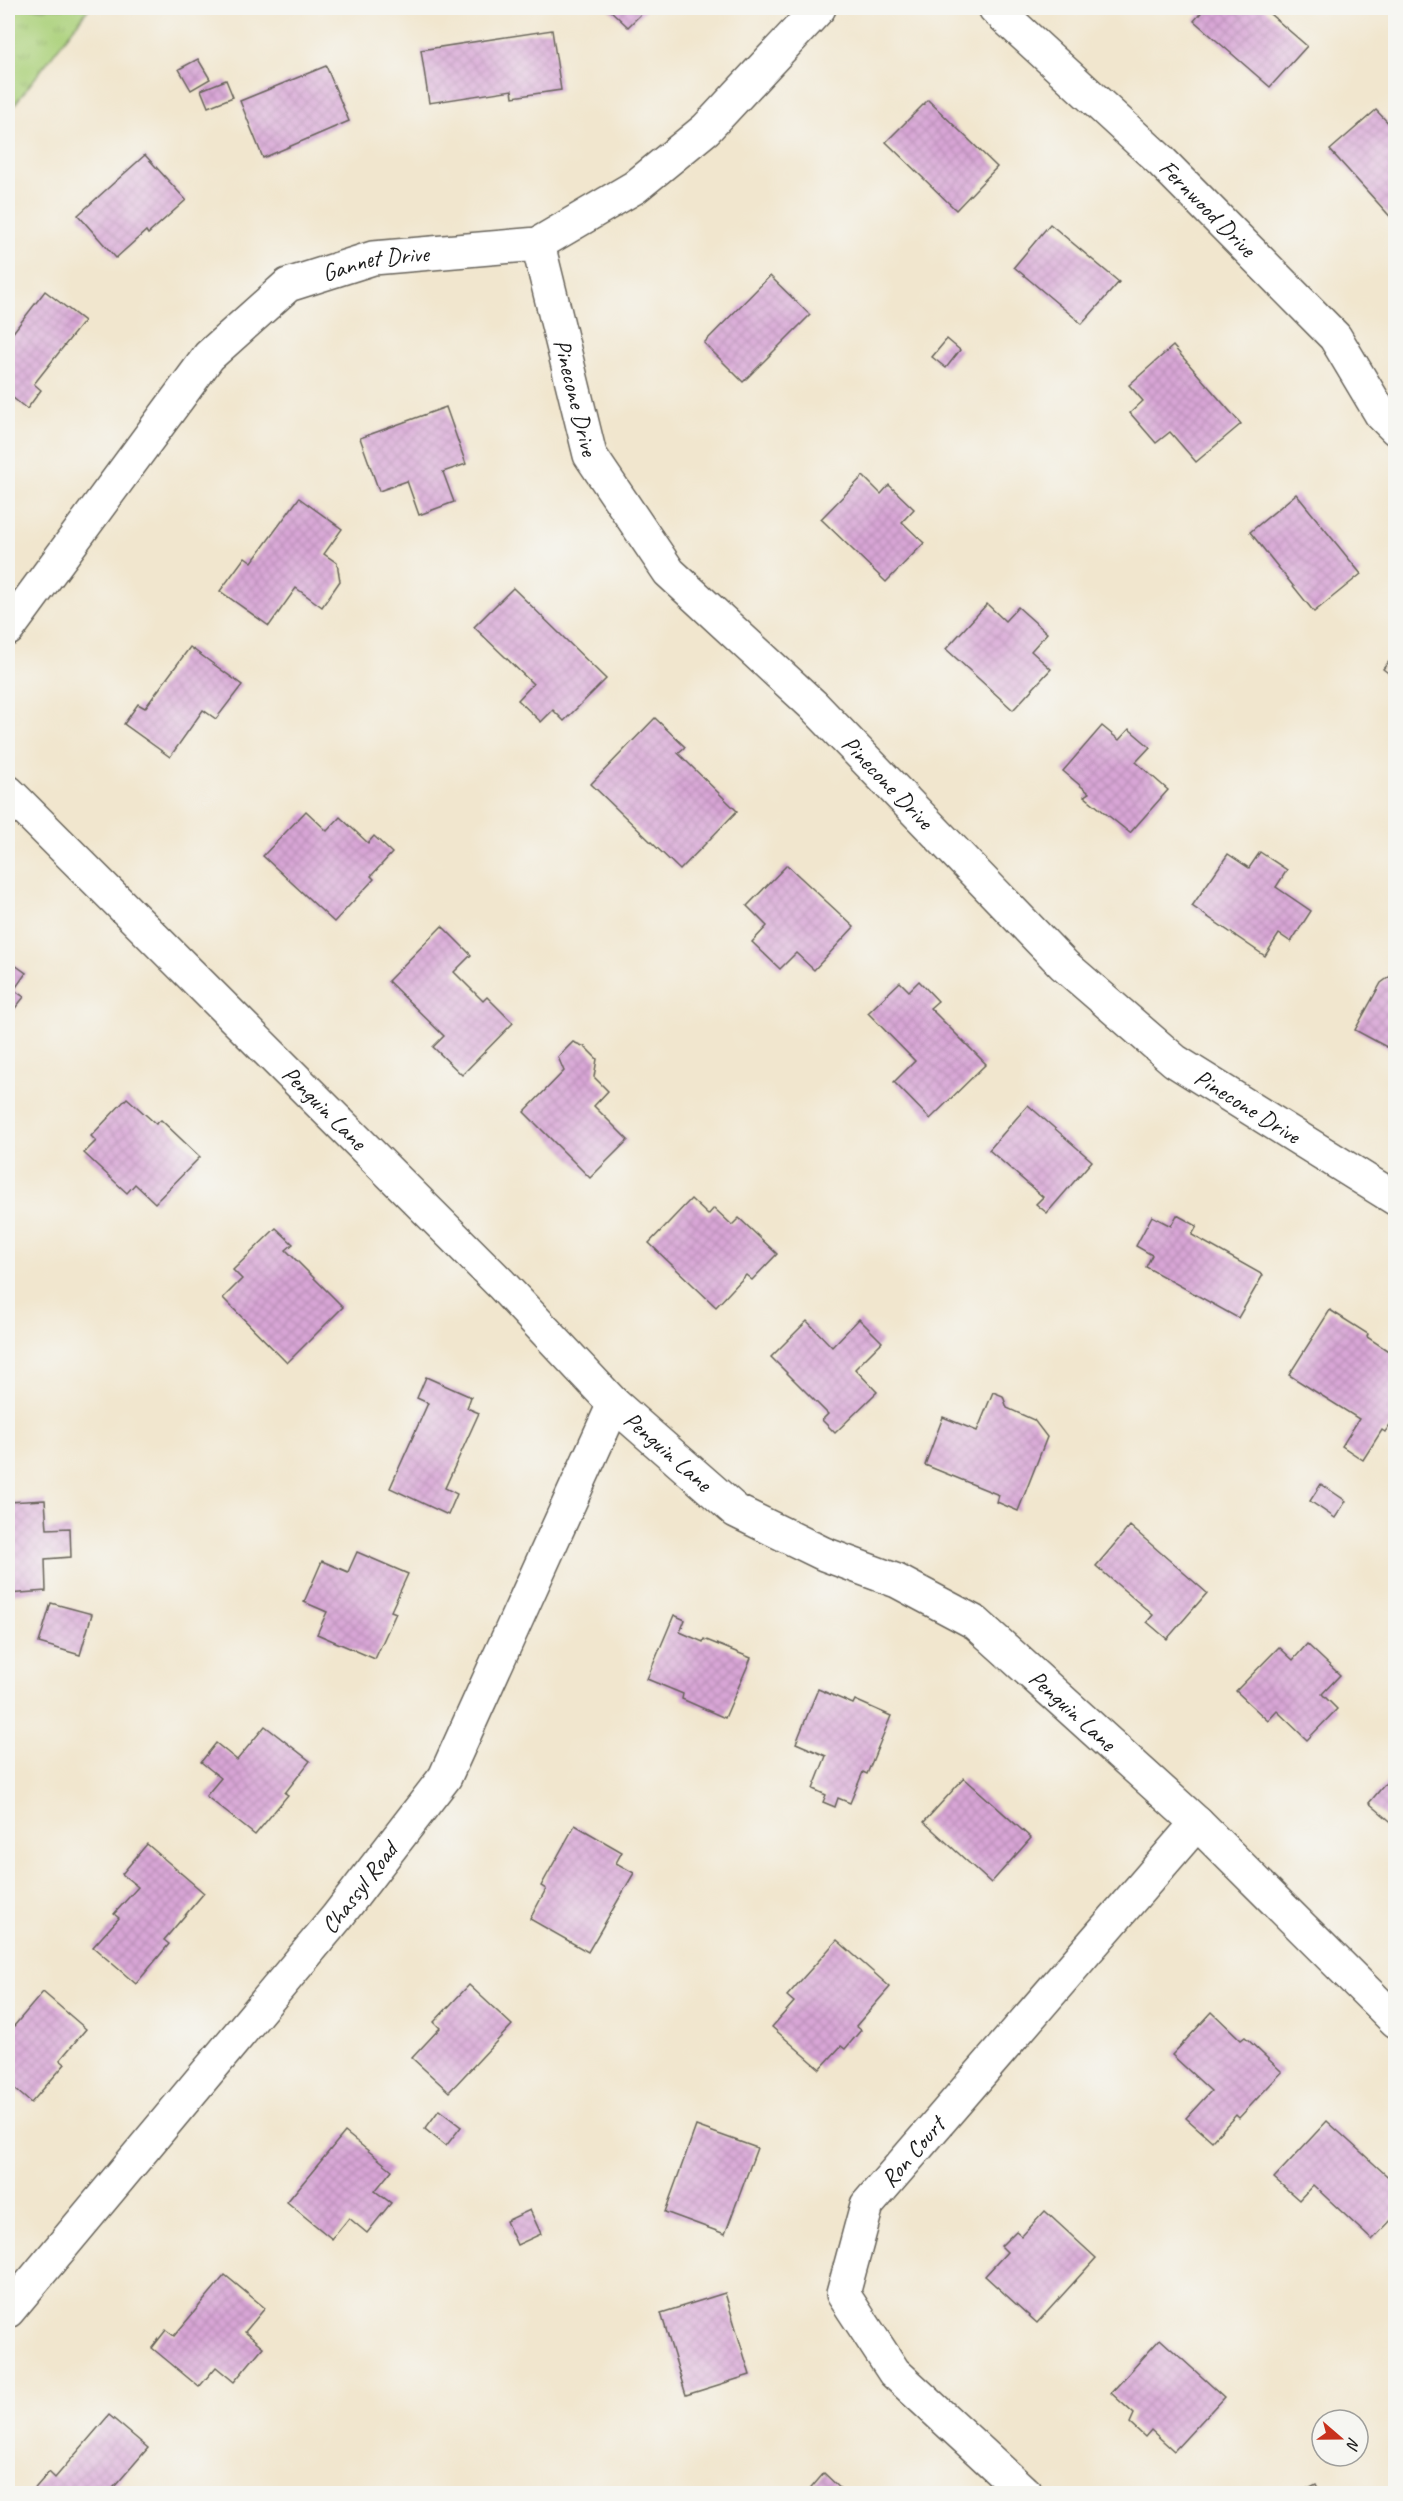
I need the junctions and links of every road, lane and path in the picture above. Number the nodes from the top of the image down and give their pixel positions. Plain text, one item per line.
1 (819, 8) edge
2 (995, 8) edge
3 (538, 244) junction
4 (1395, 429) edge
5 (8, 629) edge
6 (8, 792) edge
7 (1395, 1199) edge
8 (614, 1404) junction
9 (1197, 1823) junction
10 (1395, 2021) edge
11 (8, 2311) edge
12 (1026, 2493) edge

1 - 3 street, Gannet Drive
2 - 4 street, Fernwood Drive
3 - 5 street, Gannet Drive
3 - 7 street, Pinecone Drive
6 - 8 street, Penguin Lane
8 - 9 street, Penguin Lane
8 - 11 street, Chassyl Road
9 - 10 street, Penguin Lane
9 - 12 street, Ron Court

